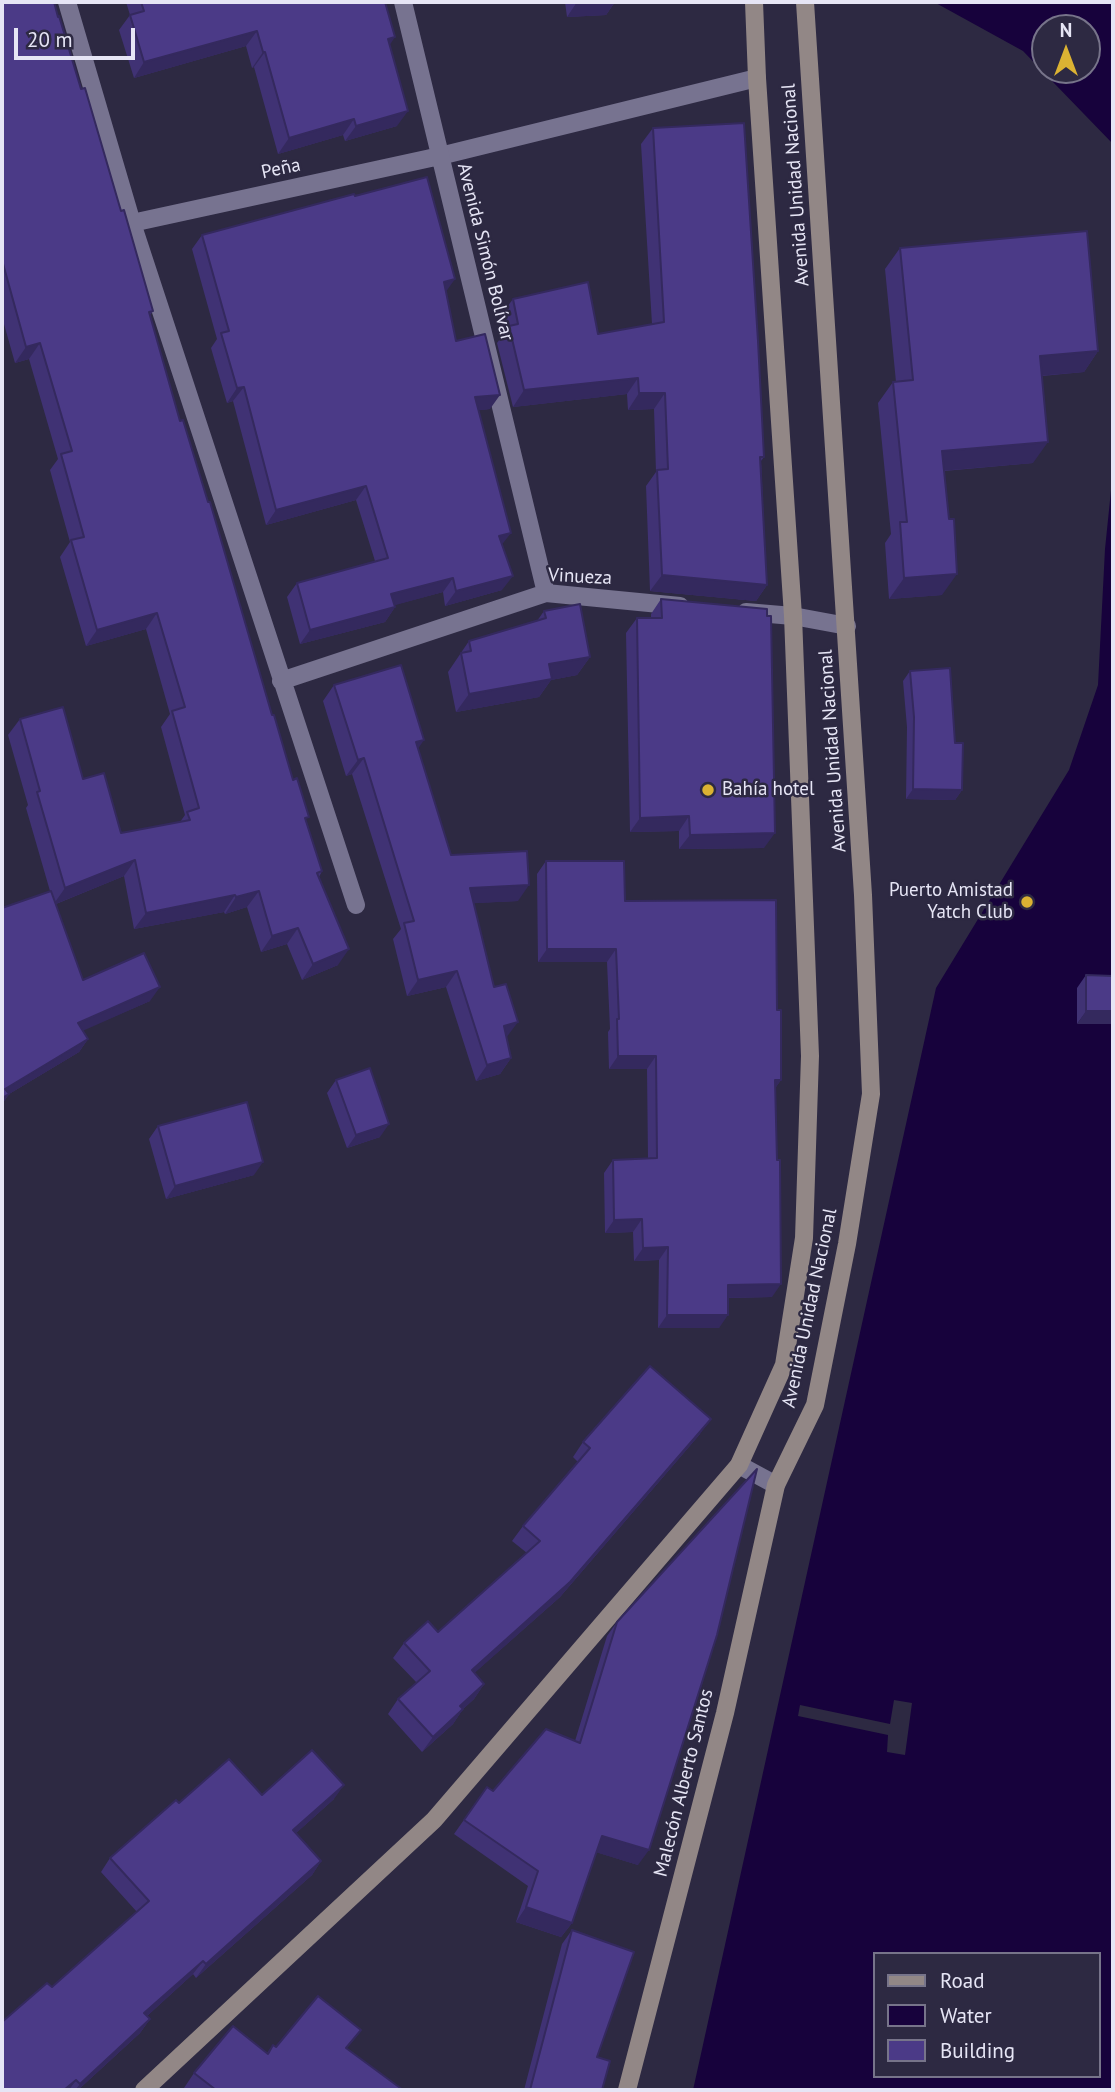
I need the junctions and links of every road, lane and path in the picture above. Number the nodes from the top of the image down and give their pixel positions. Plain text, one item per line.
1 (67, 2) edge
2 (403, 2) edge
3 (754, 2) edge
4 (805, 2) edge
5 (757, 78) junction
6 (439, 156) junction
7 (132, 223) junction
8 (546, 593) junction
9 (697, 607) edge
10 (724, 610) edge
11 (793, 616) junction
12 (847, 626) junction
13 (282, 681) junction
14 (356, 905) dead end
15 (739, 1465) junction
16 (776, 1485) junction
17 (144, 2090) edge
18 (627, 2090) edge

1 - 7 street
2 - 6 street, Avenida Simón Bolívar
3 - 5 main road
4 - 12 main road, Avenida Unidad Nacional
5 - 6 street, Peña
5 - 11 main road
6 - 7 street, Peña
6 - 8 street, Avenida Simón Bolívar
7 - 13 street
8 - 9 street, Vinueza
8 - 13 street, Vinueza
10 - 11 street
11 - 12 street
11 - 15 main road
12 - 16 main road, Avenida Unidad Nacional
13 - 14 street
15 - 16 street
15 - 17 main road
16 - 18 main road, Malecón Alberto Santos

